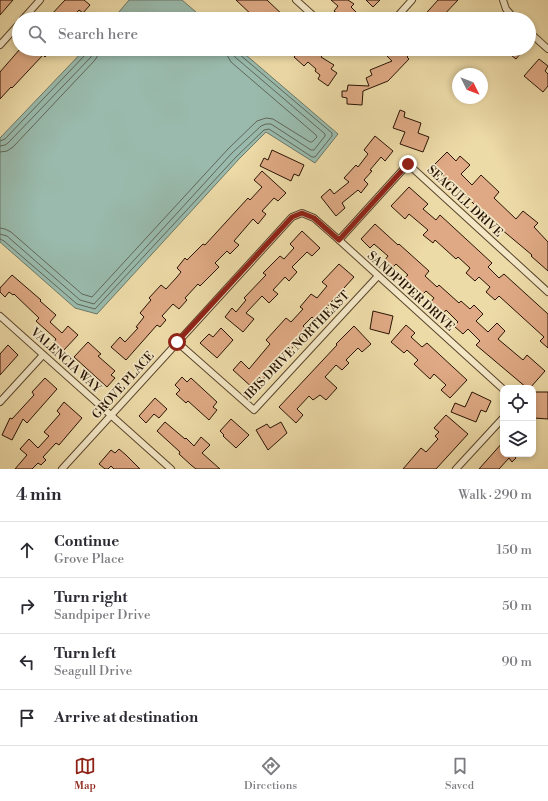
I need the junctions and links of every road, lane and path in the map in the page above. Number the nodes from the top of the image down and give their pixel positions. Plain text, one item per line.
1 (40, 0) edge
2 (296, 0) edge
3 (412, 0) edge
4 (503, 0) edge
5 (29, 12) edge
6 (309, 12) edge
7 (401, 12) edge
8 (509, 12) edge
9 (12, 32) edge
10 (536, 38) edge
11 (0, 45) edge
12 (548, 49) edge
13 (302, 213) joint
14 (339, 240) junction
15 (378, 276) junction
16 (548, 292) edge
17 (0, 316) edge
18 (177, 342) junction
19 (43, 355) junction
20 (500, 386) edge
21 (0, 402) edge
22 (111, 414) junction
23 (500, 421) edge
24 (62, 469) edge
25 (171, 469) edge
26 (456, 469) edge

1 - 5 street
2 - 6 street
3 - 7 street
4 - 8 street
9 - 11 street
10 - 12 street
13 - 14 street, SANDPIPER DRIVE
13 - 18 street, GROVE PLACE
14 - 15 street, SANDPIPER DRIVE
14 - 16 street, SEAGULL DRIVE
15 - 18 street, IBIS DRIVE NORTHEAST
15 - 20 street, SANDPIPER DRIVE
17 - 19 street, VALENCIA WAY
18 - 22 street, GROVE PLACE
19 - 21 street
19 - 22 street, VALENCIA WAY
22 - 24 street, GROVE PLACE
22 - 25 street, VALENCIA WAY
23 - 26 street

